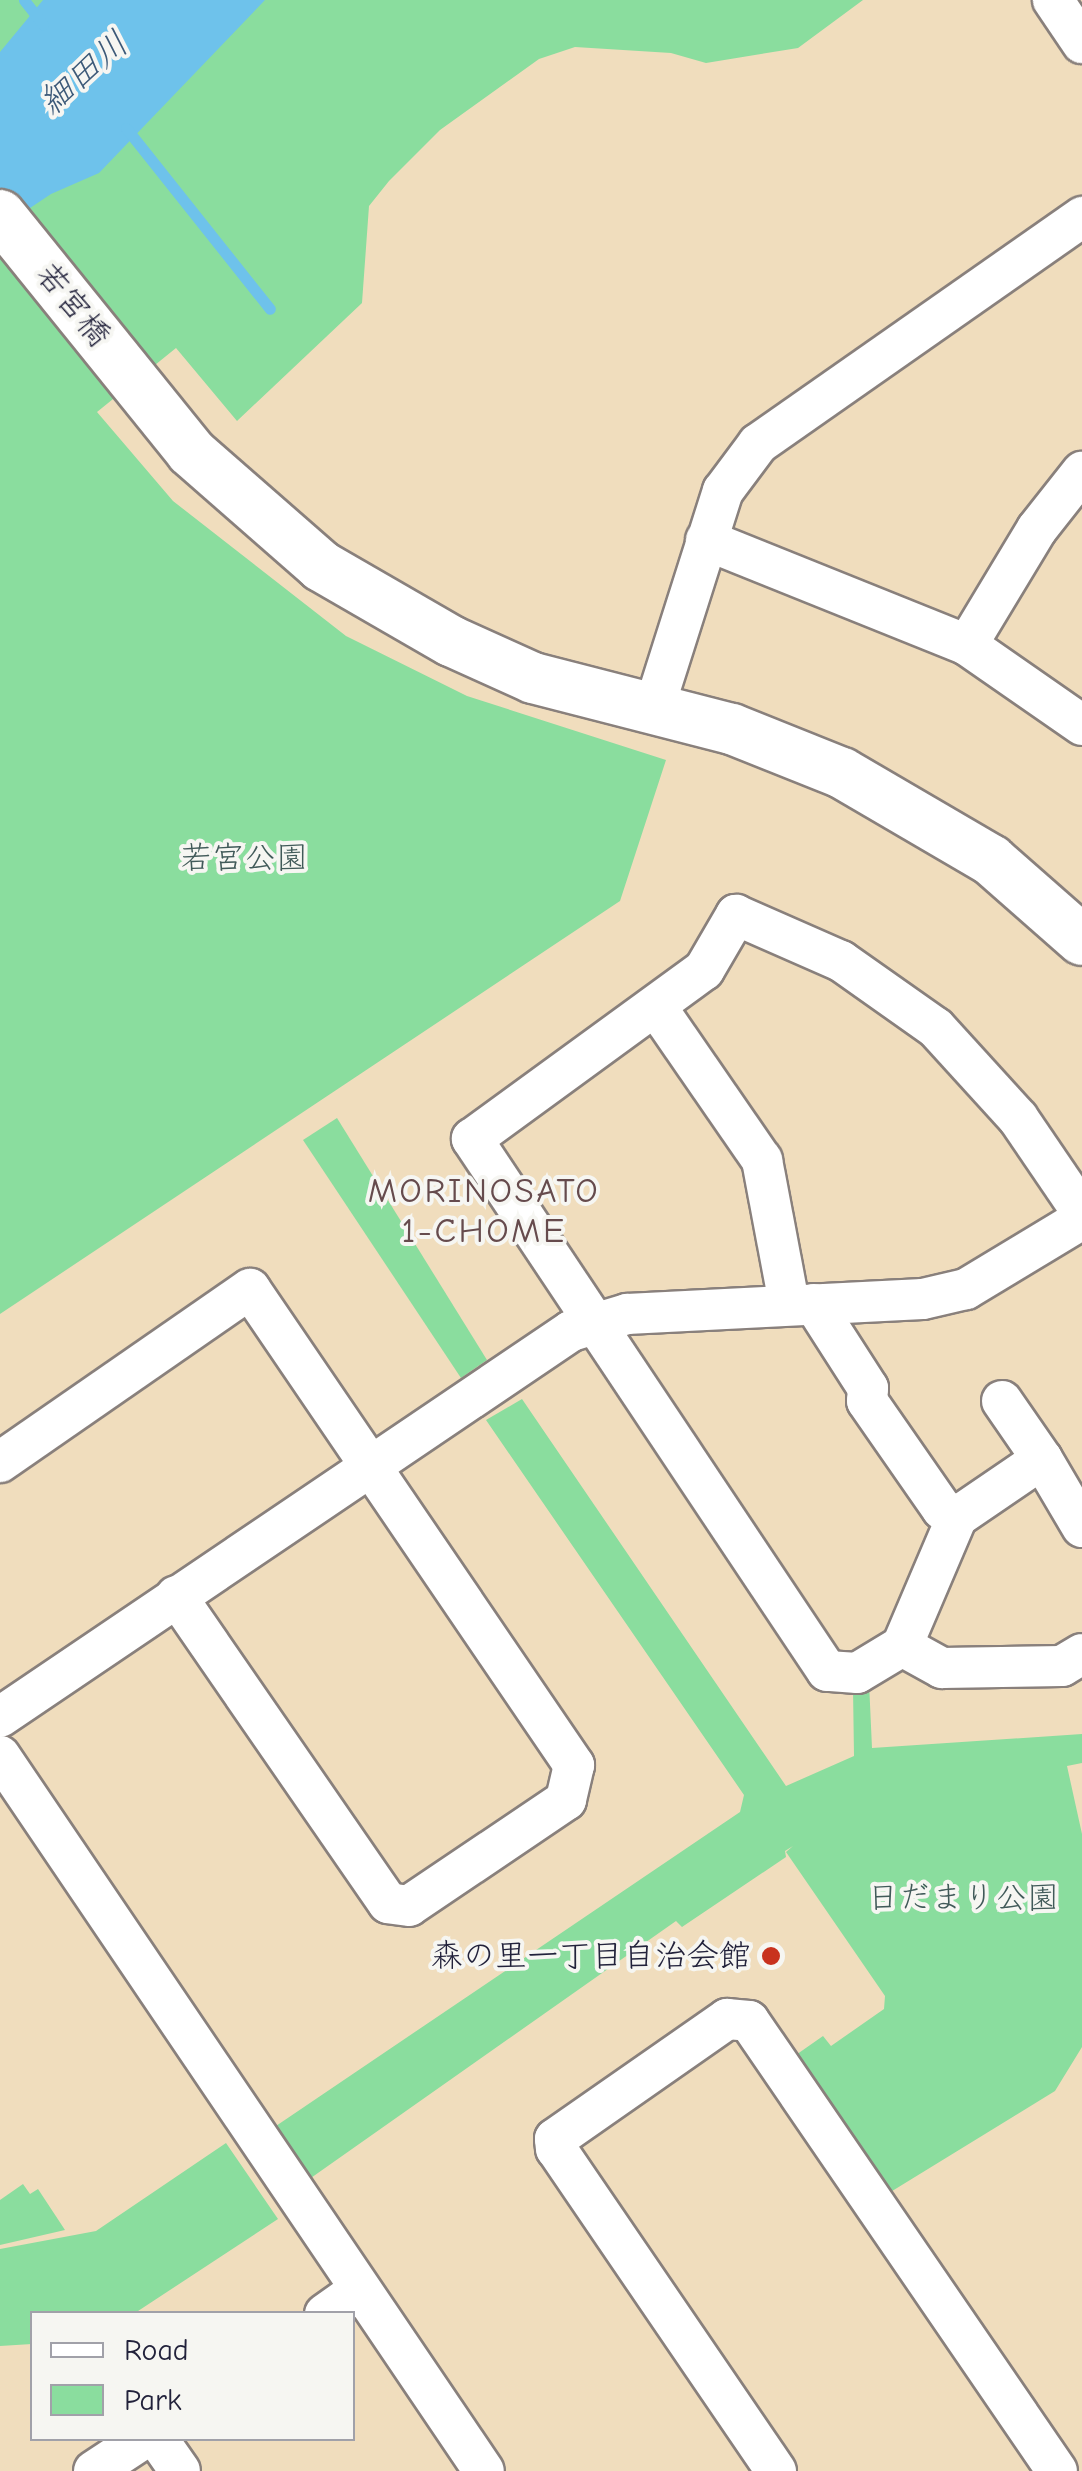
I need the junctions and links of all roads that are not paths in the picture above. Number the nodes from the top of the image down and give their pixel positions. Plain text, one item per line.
1 (1053, 0) edge
2 (1082, 43) edge
3 (0, 215) edge
4 (1082, 218) edge
5 (1082, 472) edge
6 (706, 540) junction
7 (968, 645) junction
8 (654, 708) junction
9 (1082, 725) edge
10 (1082, 940) edge
11 (657, 1008) junction
12 (1082, 1215) edge
13 (802, 1304) junction
14 (592, 1326) junction
15 (1002, 1402) dead end
16 (0, 1462) edge
17 (370, 1463) junction
18 (1060, 1473) edge
19 (957, 1517) junction
20 (1082, 1526) edge
21 (176, 1596) junction
22 (902, 1646) junction
23 (1082, 1654) edge
24 (0, 1717) edge
25 (0, 1756) edge
26 (358, 2290) junction
27 (329, 2311) edge
28 (139, 2441) edge
29 (159, 2441) edge
30 (94, 2471) edge
31 (180, 2471) edge
32 (484, 2471) edge
33 (776, 2471) edge
34 (1057, 2471) edge

1 - 2 street
3 - 8 street, 若宮橋
4 - 6 street
5 - 7 street
6 - 7 street
6 - 8 street
7 - 9 street
8 - 10 street, 若宮橋
11 - 12 street
11 - 13 street
11 - 14 street
12 - 13 street
13 - 14 street
13 - 19 street
14 - 17 street
14 - 22 street
15 - 18 street
16 - 17 street
17 - 21 street
17 - 21 street
18 - 19 street
18 - 20 street
19 - 22 street
21 - 24 street
22 - 23 street
25 - 26 street
26 - 27 street
26 - 32 street
28 - 30 street
29 - 31 street
33 - 34 street

